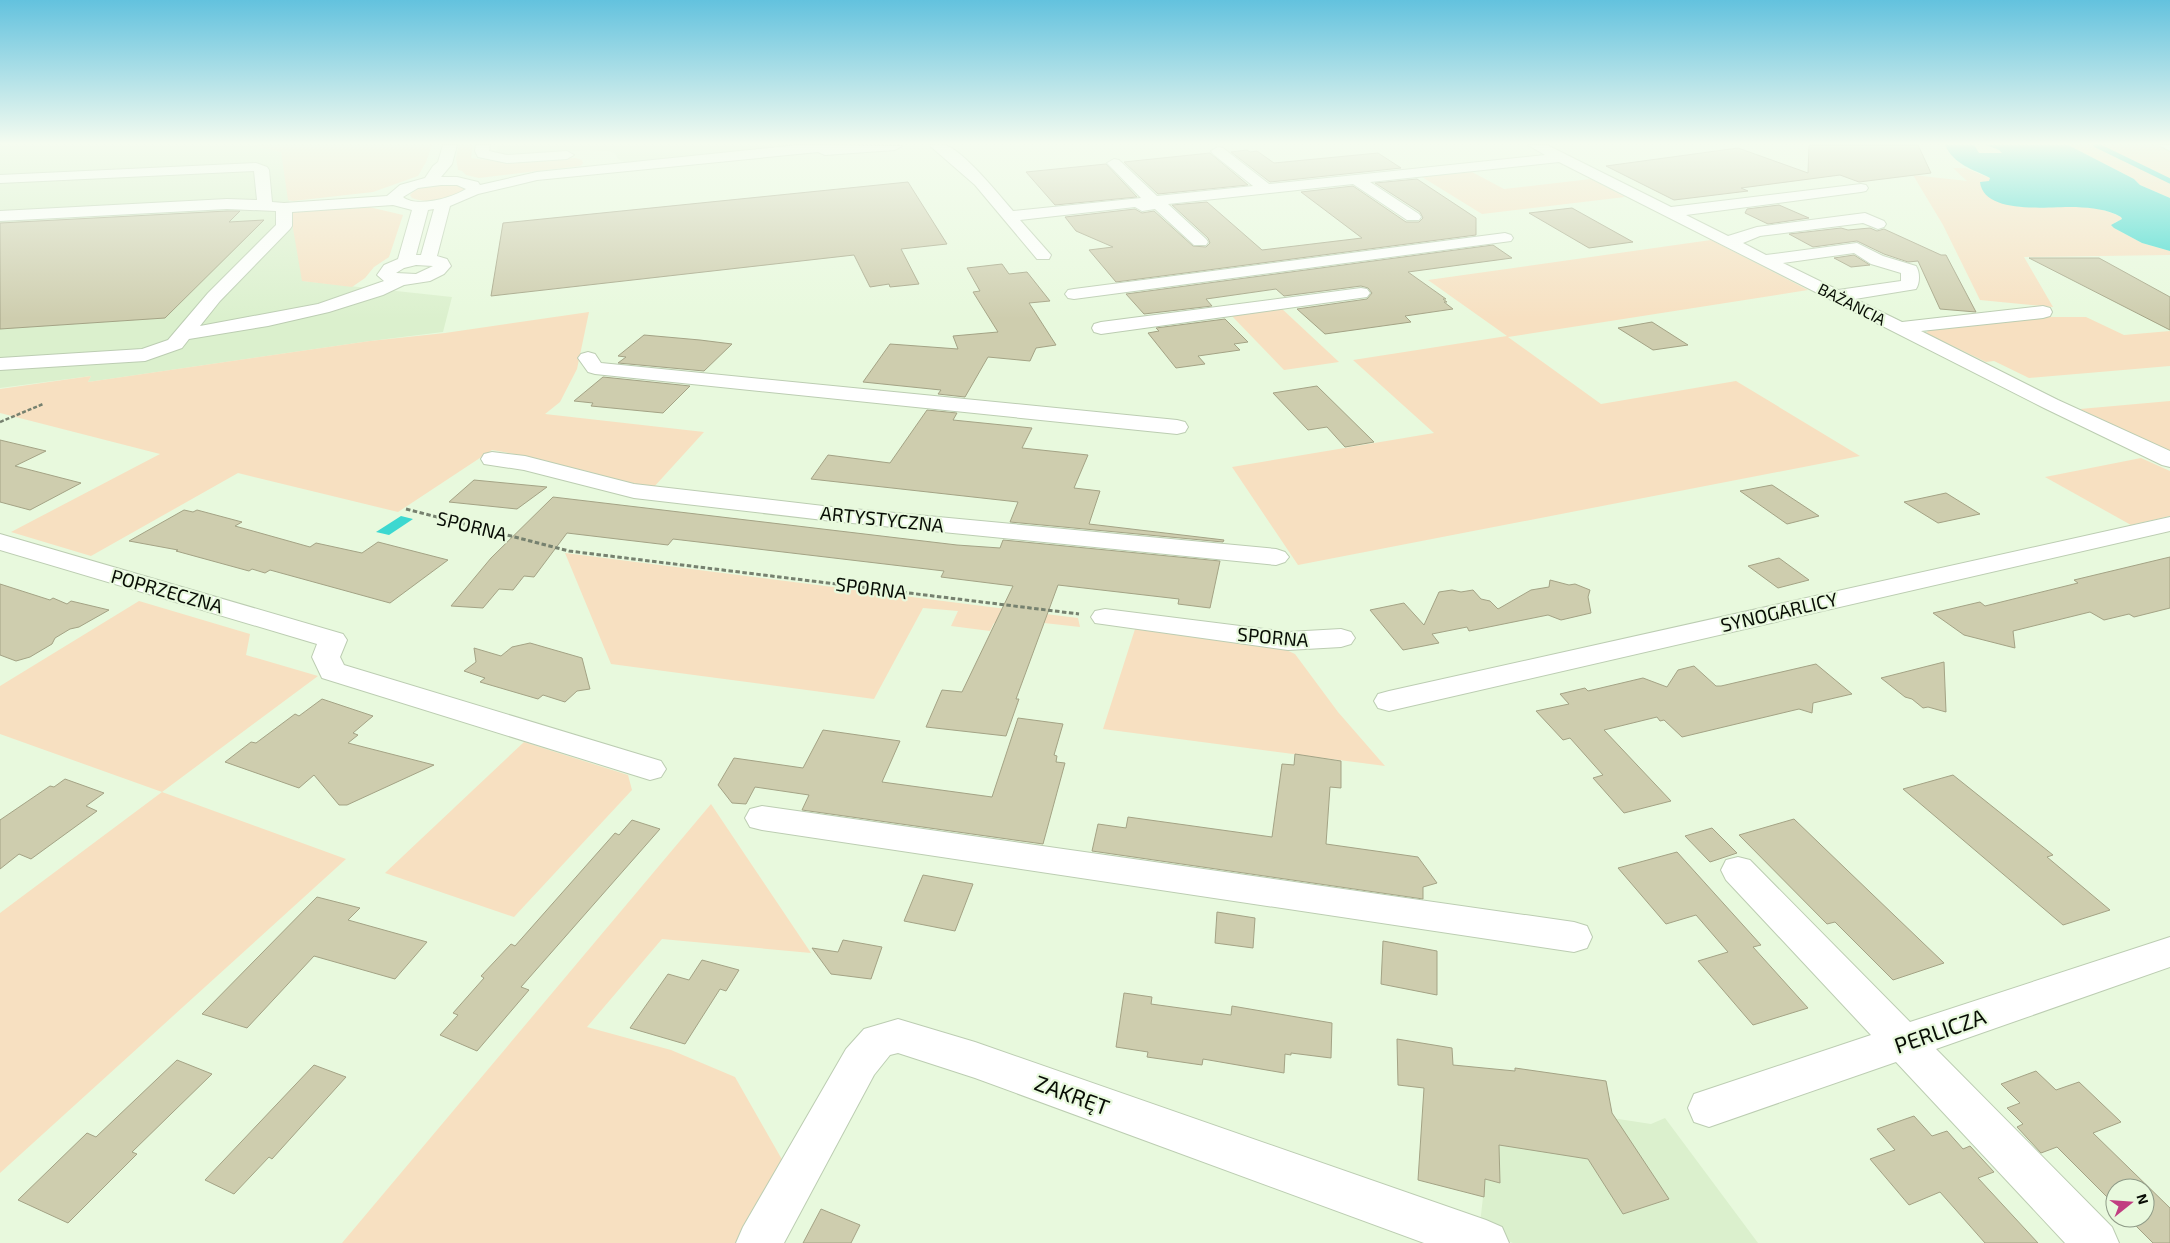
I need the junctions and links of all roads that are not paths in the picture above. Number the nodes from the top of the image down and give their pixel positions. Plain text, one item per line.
1 (338, 203) edge
2 (403, 203) edge
3 (443, 203) joint
4 (998, 203) edge
5 (1128, 203) edge
6 (1392, 203) edge
7 (1652, 203) edge
8 (1742, 203) edge
9 (265, 205) joint
10 (421, 206) junction
11 (284, 208) junction
12 (1670, 212) junction
13 (0, 216) edge
14 (1413, 217) dead end
15 (1011, 218) junction
16 (1878, 224) dead end
17 (1746, 237) junction
18 (1506, 238) dead end
19 (1726, 241) junction
20 (1200, 242) dead end
21 (1043, 255) dead end
22 (1786, 257) junction
23 (1764, 260) junction
24 (406, 262) junction
25 (442, 265) junction
26 (395, 278) junction
27 (1361, 293) dead end
28 (1074, 294) dead end
29 (1836, 296) junction
30 (2043, 312) dead end
31 (1102, 328) dead end
32 (1900, 328) junction
33 (185, 334) junction
34 (588, 358) dead end
35 (0, 364) edge
36 (1176, 427) dead end
37 (492, 459) dead end
38 (2170, 460) edge
39 (2170, 524) edge
40 (0, 542) edge
41 (1276, 557) dead end
42 (1105, 617) road end
43 (1341, 638) dead end
44 (1389, 701) dead end
45 (650, 769) dead end
46 (762, 818) dead end
47 (1738, 870) dead end
48 (1574, 938) dead end
49 (2170, 952) edge
50 (1904, 1043) junction
51 (1709, 1108) dead end
52 (759, 1243) edge
53 (1486, 1243) edge
54 (2096, 1243) edge

1 - 11 street
2 - 10 street
3 - 10 street
3 - 25 street
4 - 15 street
5 - 15 street
6 - 14 street
7 - 12 street, BAŻANCIA
8 - 12 street
9 - 11 street
9 - 13 street
10 - 24 street
11 - 33 street
12 - 19 street, BAŻANCIA
15 - 20 street
15 - 21 street
16 - 17 street
17 - 19 street
17 - 22 street
18 - 28 street
19 - 23 street, BAŻANCIA
22 - 23 street
22 - 29 street
23 - 29 street, BAŻANCIA
24 - 25 street
24 - 26 street
25 - 26 street
26 - 33 street
27 - 31 street
29 - 32 street, BAŻANCIA
30 - 32 street
32 - 38 street, BAŻANCIA
33 - 35 street
34 - 36 street
37 - 41 street, ARTYSTYCZNA
39 - 44 street, SYNOGARLICY
40 - 45 street, POPRZECZNA
42 - 43 street, SPORNA
46 - 48 street
47 - 50 street
49 - 50 street, PERLICZA
50 - 51 street, PERLICZA
50 - 54 street
52 - 53 street, ZAKRĘT

